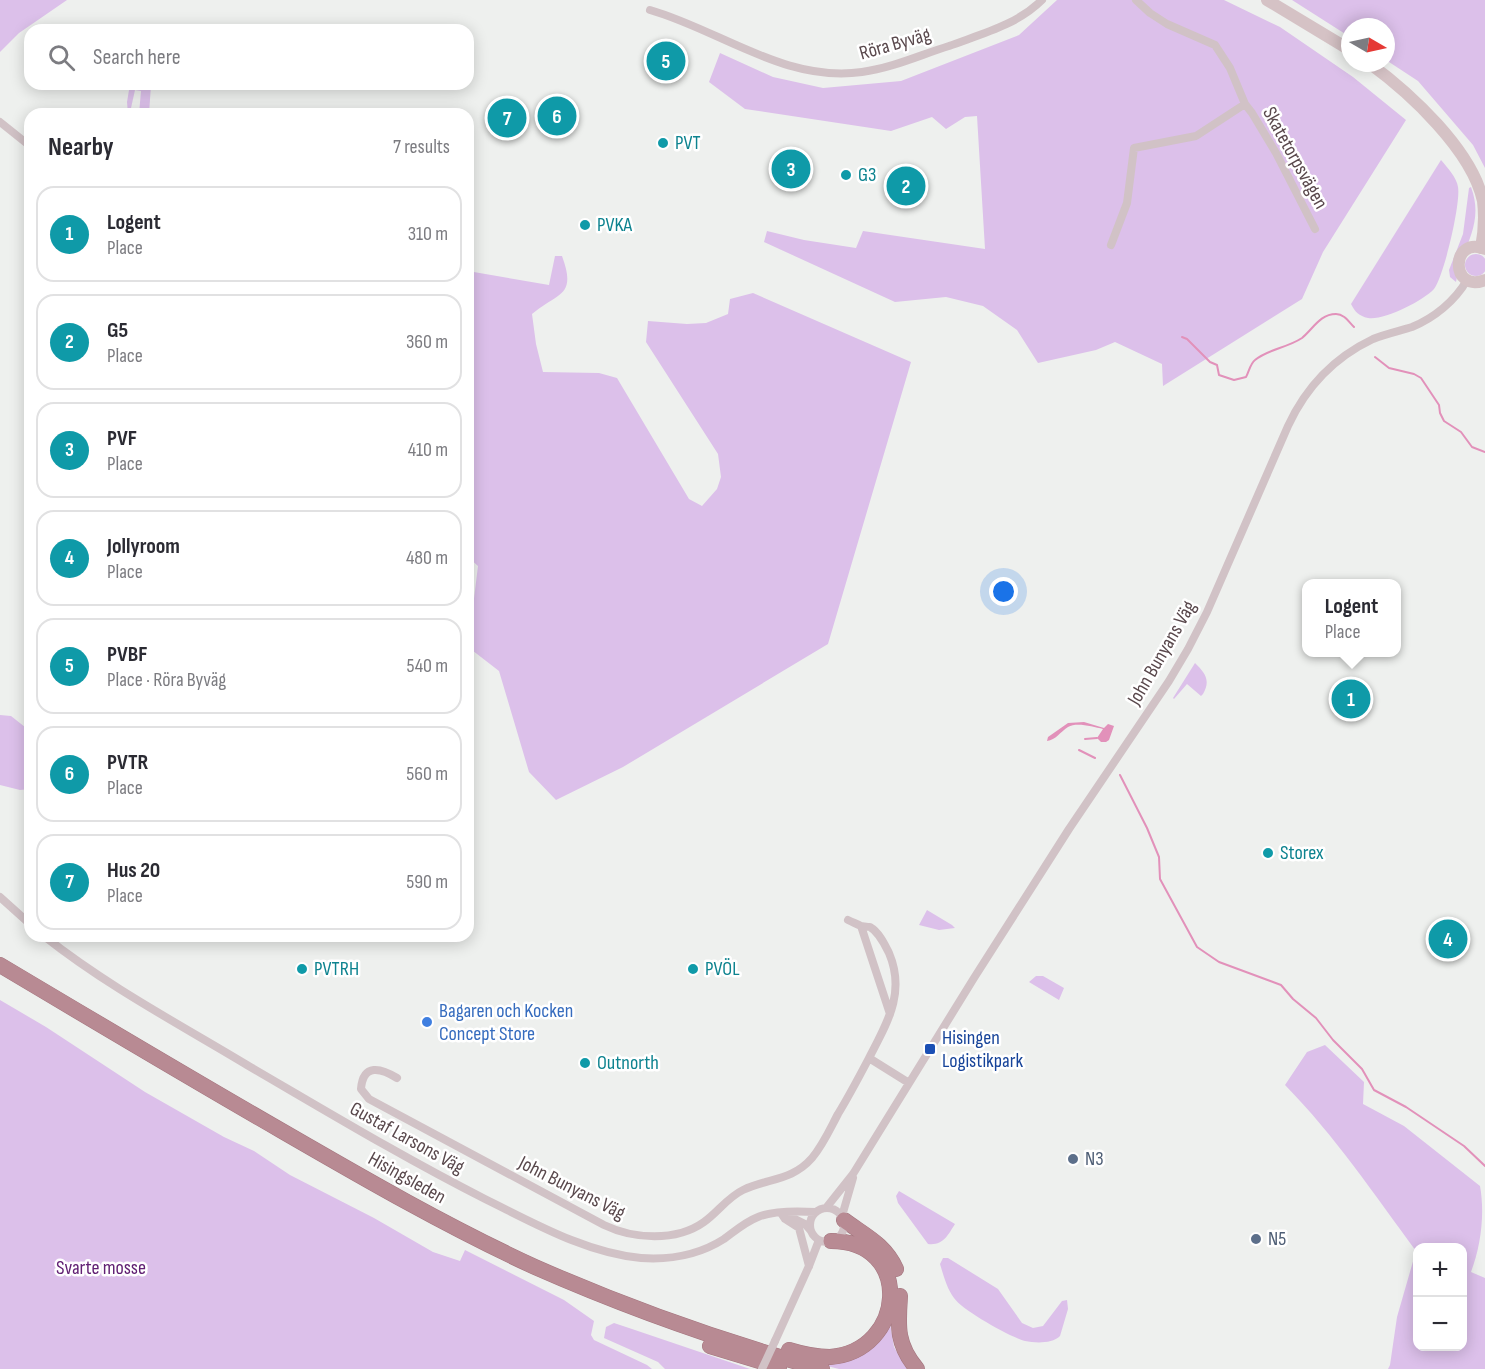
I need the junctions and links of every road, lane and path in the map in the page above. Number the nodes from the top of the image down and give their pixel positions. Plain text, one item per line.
1 (1042, 0) edge
2 (1136, 0) edge
3 (1267, 0) edge
4 (650, 10) dead end
5 (1341, 45) edge
6 (1381, 72) edge
7 (1245, 104) junction
8 (0, 122) edge
9 (24, 141) edge
10 (1315, 229) dead end
11 (1111, 245) dead end
12 (1483, 249) edge
13 (1467, 280) junction
14 (1485, 280) edge
15 (0, 897) edge
16 (24, 919) edge
17 (848, 920) dead end
18 (861, 926) junction
19 (53, 942) edge
20 (0, 964) edge
21 (0, 976) edge
22 (890, 1014) junction
23 (869, 1058) junction
24 (397, 1078) dead end
25 (909, 1083) junction
26 (853, 1174) junction
27 (826, 1208) junction
28 (816, 1212) junction
29 (781, 1213) junction
30 (843, 1218) junction
31 (812, 1232) junction
32 (825, 1240) junction
33 (809, 1266) junction
34 (688, 1328) junction
35 (736, 1354) junction
36 (762, 1369) edge
37 (785, 1369) edge
38 (822, 1369) edge
39 (917, 1369) edge

1 - 4 street, Röra Byväg
2 - 7 street, Skatetorpsvägen
3 - 5 street
6 - 12 street
7 - 10 street, Skatetorpsvägen
7 - 11 street, Skatetorpsvägen
8 - 9 street
12 - 13 street
13 - 14 street
13 - 25 street, John Bunyans Väg
15 - 16 street
17 - 18 street, John Bunyans Väg
18 - 22 street
18 - 22 street, John Bunyans Väg
19 - 29 street, Gustaf Larsons Väg
20 - 34 highway, Hisingsleden
21 - 35 highway, Hisingsleden
22 - 23 street, John Bunyans Väg
23 - 24 street, John Bunyans Väg
23 - 25 street
25 - 26 street, John Bunyans Väg
26 - 27 street, John Bunyans Väg
26 - 30 street, John Bunyans Väg
27 - 28 street
27 - 30 street
28 - 29 street, Gustaf Larsons Väg
28 - 31 street
29 - 31 street
29 - 33 street
30 - 32 street
30 - 39 highway
31 - 32 street
32 - 33 street
32 - 34 highway
33 - 36 street, bridge
34 - 38 highway, Hisingsleden
35 - 36 highway
35 - 37 highway, Hisingsleden

